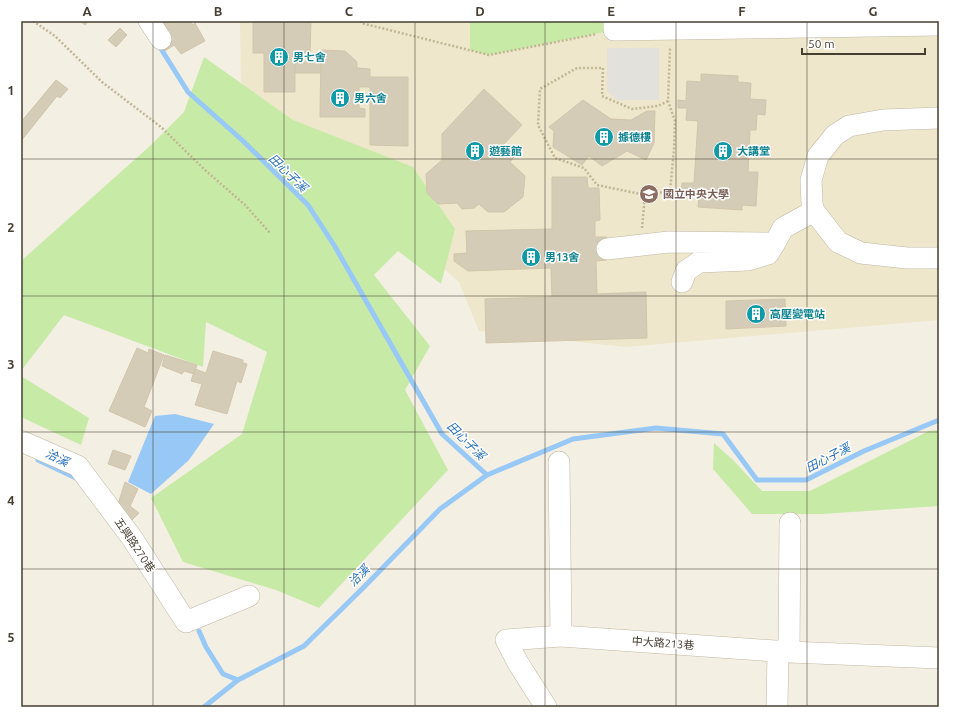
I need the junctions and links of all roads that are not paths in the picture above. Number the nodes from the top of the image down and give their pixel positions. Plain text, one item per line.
1 (149, 21) edge
2 (939, 25) edge
3 (614, 26) edge
4 (161, 39) dead end
5 (939, 118) edge
6 (814, 211) junction
7 (775, 244) junction
8 (607, 249) dead end
9 (907, 258) junction
10 (939, 258) edge
11 (939, 267) edge
12 (682, 282) dead end
13 (21, 441) edge
14 (559, 462) dead end
15 (790, 523) dead end
16 (249, 596) dead end
17 (561, 636) junction
18 (784, 652) junction
19 (939, 658) edge
20 (546, 707) edge
21 (777, 707) edge

1 - 4 street
2 - 3 street
5 - 6 street
6 - 7 street
6 - 9 street
7 - 8 street
7 - 12 street
9 - 10 street
9 - 11 street
13 - 16 street, 五興路270巷
14 - 17 street
15 - 18 street
17 - 18 street, 中大路213巷
17 - 20 street, 中大路213巷
18 - 19 street, 中大路213巷
18 - 21 street

